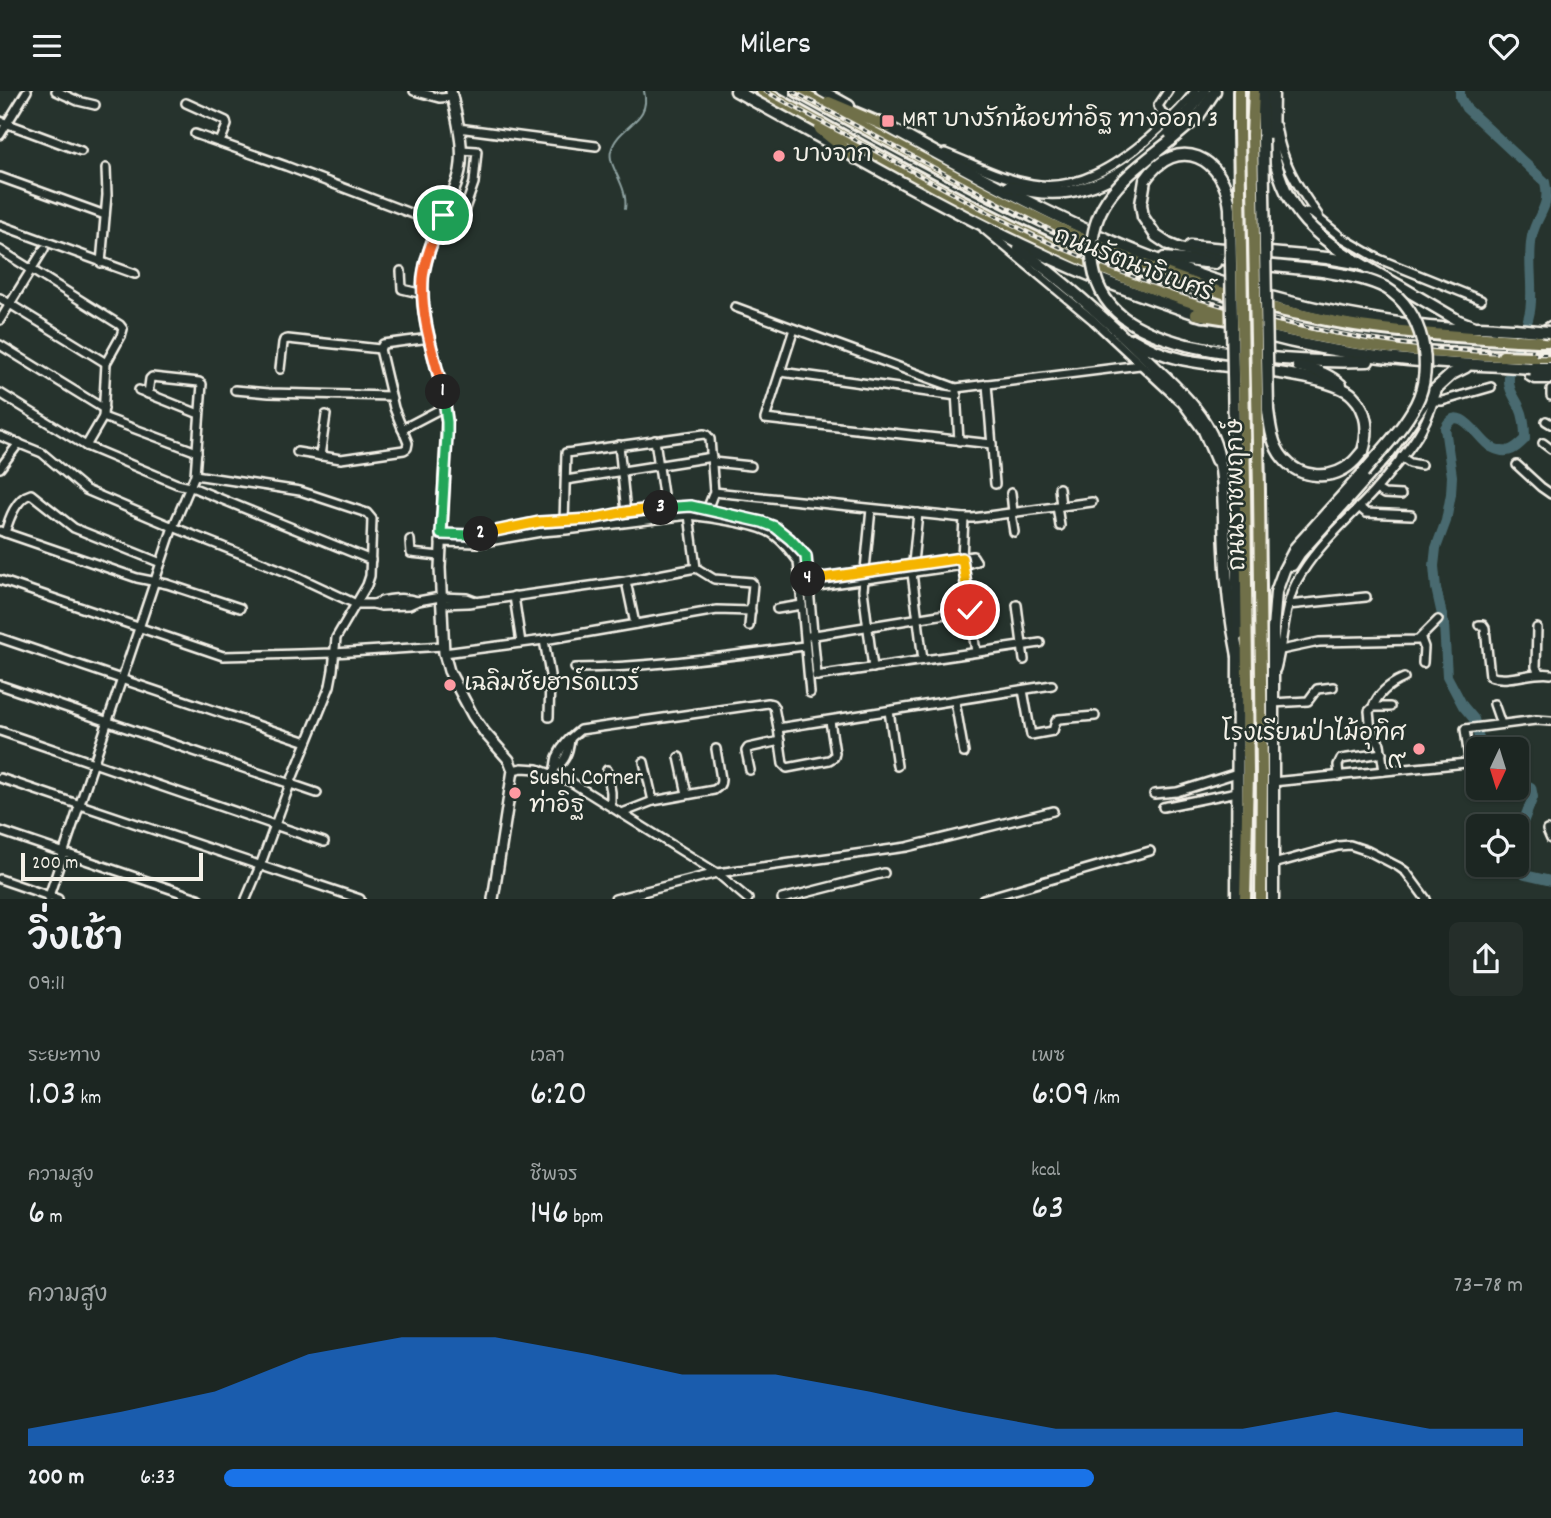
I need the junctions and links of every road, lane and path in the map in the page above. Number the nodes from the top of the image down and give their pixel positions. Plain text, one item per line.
1 (27, 91) edge
2 (56, 91) edge
3 (414, 91) edge
4 (736, 91) edge
5 (762, 91) edge
6 (797, 91) edge
7 (804, 91) edge
8 (822, 91) edge
9 (1167, 91) edge
10 (1195, 91) edge
11 (1204, 91) edge
12 (1215, 91) edge
13 (1239, 91) edge
14 (1254, 91) edge
15 (1269, 92) edge
16 (452, 94) edge
17 (186, 103) dead end
18 (95, 105) dead end
19 (793, 108) junction
20 (1168, 122) junction
21 (3, 123) edge
22 (888, 127) junction
23 (458, 128) junction
24 (195, 134) dead end
25 (0, 135) edge
26 (1258, 137) junction
27 (220, 142) junction
28 (918, 143) junction
29 (596, 146) dead end
30 (461, 150) junction
31 (81, 151) dead end
32 (856, 158) junction
33 (106, 168) dead end
34 (972, 173) junction
35 (0, 177) edge
36 (445, 211) junction
37 (105, 215) junction
38 (1301, 216) junction
39 (1321, 221) junction
40 (978, 223) junction
41 (439, 224) junction
42 (0, 226) edge
43 (995, 231) junction
44 (1156, 236) junction
45 (44, 249) dead end
46 (0, 250) edge
47 (1143, 255) junction
48 (101, 263) junction
49 (1261, 265) junction
50 (1363, 265) junction
51 (1401, 269) junction
52 (31, 270) junction
53 (401, 271) dead end
54 (135, 274) dead end
55 (1397, 284) junction
56 (423, 294) junction
57 (0, 298) edge
58 (1481, 300) dead end
59 (10, 304) junction
60 (735, 307) dead end
61 (1196, 314) junction
62 (0, 320) edge
63 (1475, 327) junction
64 (1279, 328) junction
65 (794, 329) junction
66 (1119, 332) junction
67 (1551, 333) edge
68 (1516, 335) junction
69 (430, 338) junction
70 (0, 345) edge
71 (380, 349) junction
72 (1551, 357) edge
73 (1259, 358) junction
74 (1397, 360) junction
75 (1503, 361) junction
76 (106, 363) junction
77 (1531, 363) junction
78 (1140, 365) junction
79 (1473, 365) junction
80 (1551, 368) edge
81 (279, 369) dead end
82 (781, 372) junction
83 (1551, 378) edge
84 (1441, 382) junction
85 (988, 384) junction
86 (1490, 387) dead end
87 (139, 390) dead end
88 (235, 390) dead end
89 (1551, 390) edge
90 (956, 392) junction
91 (0, 393) edge
92 (148, 394) junction
93 (1352, 394) junction
94 (391, 396) junction
95 (1551, 396) edge
96 (1433, 401) junction
97 (446, 406) junction
98 (103, 413) junction
99 (199, 414) junction
100 (326, 415) dead end
101 (402, 429) junction
102 (0, 436) edge
103 (656, 440) junction
104 (959, 440) junction
105 (19, 443) junction
106 (1543, 443) dead end
107 (992, 444) junction
108 (619, 445) junction
109 (86, 446) junction
110 (1551, 449) edge
111 (197, 452) junction
112 (297, 452) dead end
113 (320, 456) junction
114 (1401, 457) junction
115 (712, 460) junction
116 (658, 465) junction
117 (1421, 465) dead end
118 (1517, 465) dead end
119 (751, 466) dead end
120 (0, 468) edge
121 (622, 470) junction
122 (195, 475) junction
123 (566, 480) junction
124 (995, 484) dead end
125 (1240, 486) junction
126 (189, 487) junction
127 (1059, 488) dead end
128 (1376, 489) junction
129 (714, 492) junction
130 (1222, 492) junction
131 (1010, 493) dead end
132 (1551, 494) edge
133 (1401, 495) dead end
134 (1092, 502) dead end
135 (1059, 506) junction
136 (1359, 507) junction
137 (664, 508) junction
138 (871, 509) junction
139 (626, 512) junction
140 (1012, 512) junction
141 (706, 513) junction
142 (918, 513) junction
143 (689, 515) junction
144 (1411, 515) dead end
145 (964, 518) junction
146 (564, 521) junction
147 (1060, 526) dead end
148 (173, 527) junction
149 (566, 530) junction
150 (2, 532) edge
151 (1014, 532) dead end
152 (441, 538) junction
153 (410, 540) dead end
154 (440, 556) junction
155 (371, 560) junction
156 (963, 561) junction
157 (162, 563) junction
158 (696, 568) junction
159 (912, 569) junction
160 (863, 576) junction
161 (0, 580) edge
162 (155, 581) junction
163 (626, 581) junction
164 (804, 584) junction
165 (1276, 592) junction
166 (514, 596) junction
167 (1366, 597) dead end
168 (441, 601) junction
169 (356, 604) junction
170 (802, 605) junction
171 (1017, 605) dead end
172 (1288, 605) junction
173 (240, 608) dead end
174 (777, 609) dead end
175 (970, 610) junction
176 (751, 611) junction
177 (917, 618) junction
178 (1438, 620) dead end
179 (635, 624) junction
180 (1479, 625) dead end
181 (750, 626) dead end
182 (866, 627) junction
183 (1537, 628) dead end
184 (139, 629) junction
185 (809, 636) junction
186 (0, 638) edge
187 (1421, 639) junction
188 (544, 640) junction
189 (521, 643) junction
190 (1040, 643) dead end
191 (806, 646) junction
192 (1021, 646) junction
193 (443, 649) junction
194 (1281, 650) junction
195 (976, 652) junction
196 (334, 653) junction
197 (1238, 656) junction
198 (923, 660) junction
199 (1024, 660) dead end
200 (1423, 663) dead end
201 (575, 668) dead end
202 (873, 668) junction
203 (1540, 672) junction
204 (1551, 674) edge
205 (817, 676) junction
206 (808, 678) junction
207 (1404, 678) dead end
208 (122, 680) junction
209 (1273, 680) junction
210 (0, 685) edge
211 (1052, 685) dead end
212 (1333, 687) dead end
213 (1023, 690) junction
214 (810, 693) dead end
215 (955, 701) junction
216 (1272, 703) junction
217 (1494, 704) dead end
218 (1373, 707) junction
219 (1390, 707) dead end
220 (889, 711) junction
221 (1096, 716) dead end
222 (550, 717) dead end
223 (830, 721) junction
224 (1551, 721) edge
225 (107, 722) junction
226 (1501, 724) junction
227 (778, 728) junction
228 (0, 731) edge
229 (780, 741) junction
230 (307, 742) junction
231 (716, 749) dead end
232 (964, 753) dead end
233 (1382, 753) junction
234 (679, 757) dead end
235 (644, 762) dead end
236 (93, 763) junction
237 (897, 767) dead end
238 (607, 769) dead end
239 (513, 770) junction
240 (750, 770) dead end
241 (555, 771) junction
242 (1384, 771) junction
243 (1237, 773) junction
244 (1339, 776) junction
245 (0, 778) edge
246 (1272, 782) junction
247 (290, 784) junction
248 (1237, 792) junction
249 (317, 793) dead end
250 (687, 794) junction
251 (1154, 794) dead end
252 (653, 801) junction
253 (79, 805) junction
254 (611, 806) junction
255 (1163, 807) dead end
256 (1053, 811) dead end
257 (622, 813) junction
258 (276, 825) junction
259 (1547, 830) dead end
260 (0, 831) edge
261 (1551, 839) edge
262 (324, 842) dead end
263 (1150, 851) dead end
264 (63, 852) junction
265 (1273, 864) junction
266 (260, 866) junction
267 (1261, 868) junction
268 (717, 873) junction
269 (884, 873) dead end
270 (0, 879) edge
271 (49, 897) edge
272 (58, 898) edge
273 (200, 898) edge
274 (246, 898) edge
275 (360, 898) edge
276 (493, 898) edge
277 (615, 898) edge
278 (748, 898) edge
279 (782, 898) edge
280 (984, 898) edge
281 (1243, 898) edge
282 (1261, 898) edge
283 (1270, 898) edge
284 (1426, 898) edge

1 - 21 street
2 - 18 street
3 - 16 street
4 - 32 main road, ถนนรัตนาธิเบศร์
5 - 19 main road, ถนนรัตนาธิเบศร์
6 - 68 main road, ถนนรัตนาธิเบศร์
7 - 22 main road
8 - 22 main road, ถนนรัตนาธิเบศร์
9 - 20 street
10 - 20 street
11 - 34 main road
12 - 73 main road, bridge
13 - 125 main road, ถนนราชพฤกษ์, bridge
14 - 26 main road, ถนนราชพฤกษ์
15 - 26 main road
15 - 38 main road
15 - 39 street
16 - 23 street
17 - 27 street
19 - 32 main road
19 - 64 main road, ถนนรัตนาธิเบศร์
20 - 28 street
21 - 25 street
21 - 31 street
22 - 28 main road, ถนนรัตนาธิเบศร์
23 - 29 street
23 - 30 street
24 - 27 street
26 - 93 main road, bridge
26 - 267 main road, ถนนราชพฤกษ์, bridge
27 - 41 street
28 - 34 main road, ถนนรัตนาธิเบศร์
30 - 36 street
30 - 36 street
32 - 40 main road, ถนนรัตนาธิเบศร์
33 - 37 street
34 - 47 main road, ถนนรัตนาธิเบศร์
35 - 37 street
36 - 41 street
37 - 48 street
38 - 39 street
38 - 50 main road
39 - 51 street
40 - 43 main road, ถนนรัตนาธิเบศร์
40 - 78 street
41 - 56 street
42 - 48 street
43 - 61 main road, ถนนรัตนาธิเบศร์
43 - 66 main road
44 - 49 main road
44 - 50 main road
44 - 125 main road, bridge
45 - 52 street
46 - 52 street
47 - 49 main road
47 - 63 main road, ถนนรัตนาธิเบศร์
48 - 54 street
49 - 165 main road, bridge
50 - 55 main road
51 - 55 street
51 - 58 street
52 - 59 street
52 - 76 street
53 - 56 street
55 - 63 main road
56 - 69 street
57 - 59 street
59 - 62 street
59 - 76 street
60 - 65 street
61 - 64 main road
61 - 74 main road, ถนนรัตนาธิเบศร์
63 - 68 main road, ถนนรัตนาธิเบศร์
64 - 75 main road, ถนนรัตนาธิเบศร์
65 - 82 street
65 - 90 street
66 - 93 main road
66 - 130 main road
67 - 68 main road, ถนนรัตนาธิเบศร์, bridge
67 - 68 main road, ถนนรัตนาธิเบศร์, bridge
67 - 83 main road
69 - 71 street
69 - 97 street
70 - 98 street
71 - 81 street
71 - 94 street
72 - 77 main road, ถนนรัตนาธิเบศร์
73 - 74 main road
73 - 93 main road
74 - 79 main road, ถนนรัตนาธิเบศร์
75 - 77 main road, ถนนรัตนาธิเบศร์, bridge
75 - 79 main road, ถนนรัตนาธิเบศร์
76 - 98 street
77 - 80 main road, ถนนรัตนาธิเบศร์
78 - 85 street
78 - 130 street
79 - 84 main road
82 - 90 street
82 - 104 street
84 - 96 street
84 - 165 main road
85 - 90 street
85 - 107 street
86 - 96 street
87 - 92 street
88 - 94 street
89 - 95 street
90 - 104 street
91 - 109 street
92 - 99 street
92 - 99 street
94 - 101 street
96 - 114 street
97 - 101 street
97 - 152 street
98 - 109 street
98 - 111 street
99 - 111 street
100 - 113 street
101 - 113 street
102 - 105 street
103 - 108 street
103 - 115 street
103 - 116 street
104 - 107 street
105 - 120 street
105 - 148 street
106 - 110 street
107 - 124 street
108 - 121 street
108 - 123 street
109 - 126 street
111 - 122 street
112 - 113 street
114 - 117 street
114 - 128 street
115 - 116 street
115 - 119 street
115 - 129 street
116 - 121 street
116 - 137 street
118 - 132 street
121 - 123 street
121 - 139 street
122 - 126 street
122 - 155 street
123 - 146 street
125 - 197 main road
125 - 281 main road, ถนนราชพฤกษ์
126 - 148 street
126 - 155 street
127 - 135 street
128 - 133 street
128 - 136 street
129 - 138 street
129 - 141 street
130 - 197 main road
131 - 140 street
134 - 135 street
135 - 140 street
135 - 147 street
136 - 144 street
136 - 172 street
137 - 139 street
137 - 141 street
138 - 142 street
138 - 160 street
139 - 146 street
140 - 145 street
140 - 151 street
141 - 143 street
141 - 164 street
142 - 145 street
142 - 159 street
143 - 149 street
143 - 158 street
145 - 156 street
146 - 149 street
146 - 152 street
148 - 157 street
148 - 169 street
149 - 152 street
150 - 157 street
150 - 162 street
152 - 154 street
153 - 154 street
154 - 168 street
155 - 169 street
156 - 159 street
156 - 175 street
157 - 162 street
158 - 163 street
158 - 176 street
159 - 160 street
159 - 177 street
160 - 164 street
160 - 182 street
161 - 184 street
162 - 173 street
162 - 184 street
163 - 166 street
163 - 179 street
164 - 170 street
164 - 185 street
165 - 209 main road
166 - 168 street
166 - 189 street
167 - 172 street
168 - 169 street
168 - 193 street
169 - 196 street
170 - 174 street
170 - 185 street
171 - 192 street
172 - 194 street
175 - 177 street
175 - 195 street
176 - 179 street
176 - 181 street
177 - 182 street
177 - 198 street
178 - 187 street
179 - 188 street
180 - 203 street
182 - 185 street
182 - 202 street
183 - 203 street
184 - 196 street
184 - 208 street
185 - 191 street
185 - 205 street
186 - 208 street
187 - 194 street
187 - 200 street
188 - 189 street
188 - 222 street
189 - 193 street
190 - 192 street
191 - 201 street
191 - 206 street
192 - 195 street
192 - 199 street
193 - 196 street
193 - 239 street
194 - 209 street
195 - 198 street
196 - 230 street
197 - 243 main road
198 - 202 street
202 - 205 street
203 - 204 street
205 - 206 street
206 - 214 street
207 - 218 street
208 - 225 street
208 - 230 street
209 - 216 main road
210 - 225 street
211 - 213 street
212 - 216 street
213 - 215 street
213 - 221 street
215 - 220 street
215 - 232 street
216 - 246 main road
217 - 226 street
218 - 219 street
218 - 233 street
220 - 223 street
220 - 237 street
223 - 227 street
223 - 229 street
224 - 226 street
225 - 236 street
225 - 247 street
226 - 242 street
227 - 229 street
227 - 241 street
228 - 236 street
229 - 240 street
230 - 247 street
231 - 250 street
233 - 242 street
233 - 244 street
234 - 250 street
235 - 252 street
236 - 253 street
236 - 258 street
238 - 254 street
239 - 241 street
239 - 276 street
241 - 254 street
242 - 244 street
243 - 248 main road
243 - 251 street
244 - 246 street
245 - 253 street
246 - 265 main road
247 - 249 street
247 - 258 street
248 - 255 street
248 - 281 main road
250 - 252 street
252 - 257 street
253 - 264 street
253 - 266 street
254 - 257 street
256 - 268 street
257 - 268 street
258 - 262 street
258 - 266 street
259 - 261 street
260 - 264 street
263 - 280 street
264 - 271 street
264 - 273 street
265 - 283 main road
265 - 284 street
266 - 274 street
266 - 275 street
267 - 282 main road, ถนนราชพฤกษ์
267 - 283 main road
268 - 277 street
268 - 278 street
269 - 279 street
270 - 271 street
271 - 272 street

